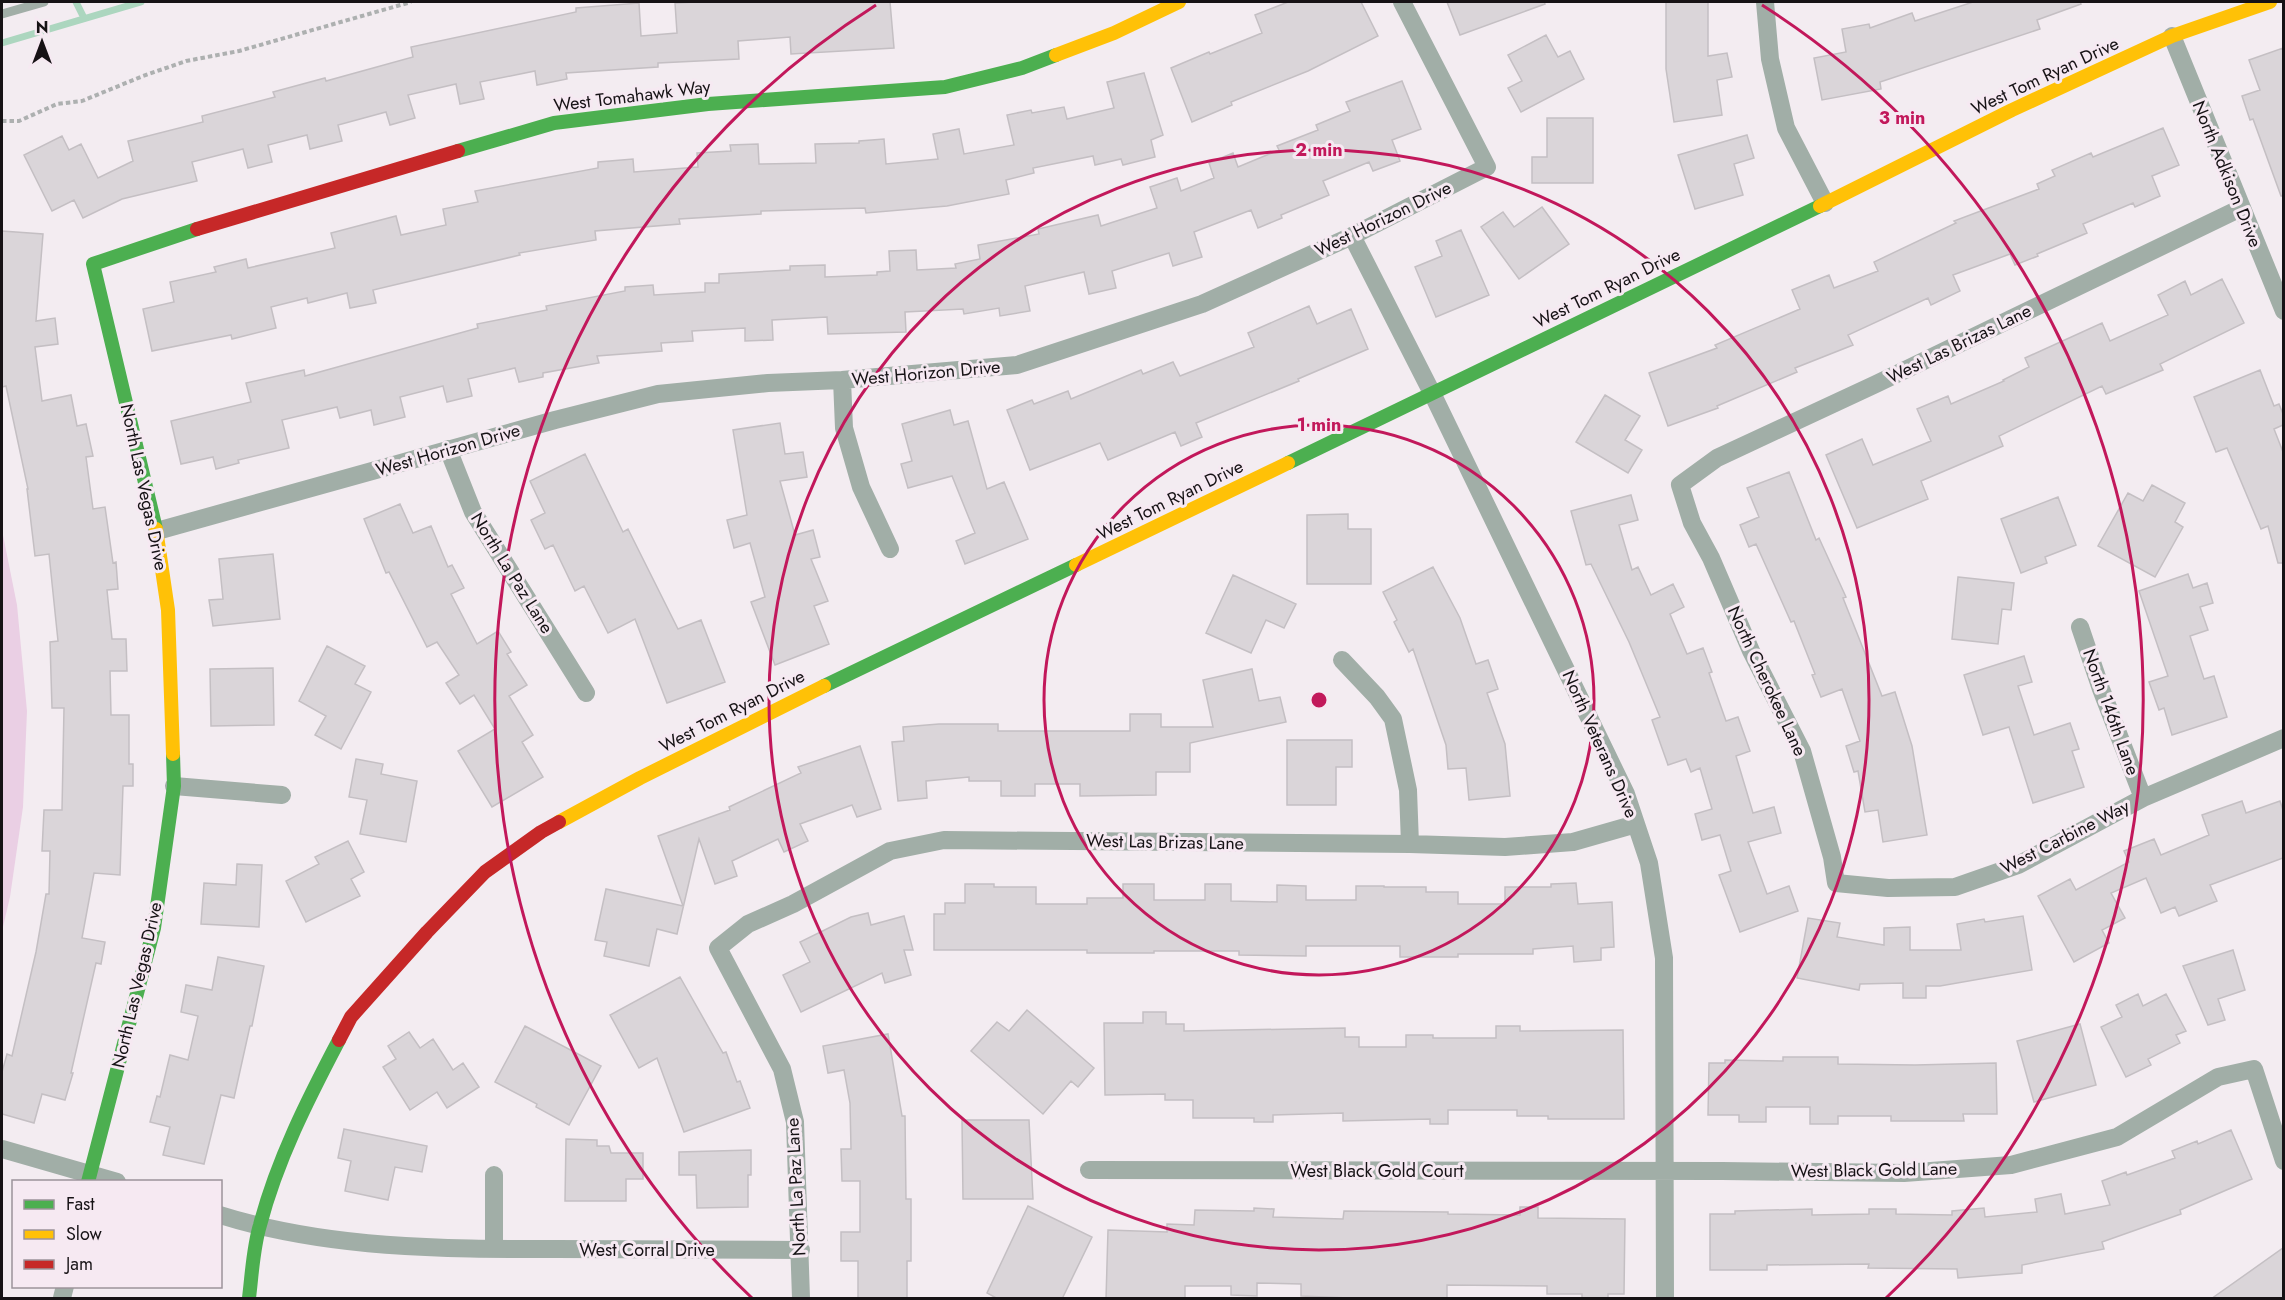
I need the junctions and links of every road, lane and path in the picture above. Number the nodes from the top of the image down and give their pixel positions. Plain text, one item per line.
1 (44, 2) edge
2 (411, 2) edge
3 (1179, 2) edge
4 (1402, 2) edge
5 (1765, 2) edge
6 (2270, 2) edge
7 (2, 14) edge
8 (2172, 36) junction
9 (2, 121) edge
10 (1825, 203) junction
11 (2241, 208) junction
12 (1352, 236) junction
13 (93, 264) joint
14 (2283, 311) edge
15 (842, 380) junction
16 (1432, 393) junction
17 (448, 449) junction
18 (1680, 485) joint
19 (158, 531) junction
20 (890, 549) dead end
21 (2080, 627) dead end
22 (1342, 660) dead end
23 (586, 693) dead end
24 (2283, 738) edge
25 (174, 786) junction
26 (282, 795) dead end
27 (2143, 798) junction
28 (1636, 824) junction
29 (1410, 844) junction
30 (1836, 883) joint
31 (718, 948) joint
32 (2, 1149) edge
33 (2283, 1161) edge
34 (1089, 1170) dead end
35 (1664, 1171) junction
36 (494, 1175) dead end
37 (89, 1177) edge
38 (106, 1180) edge
39 (222, 1216) edge
40 (259, 1227) junction
41 (494, 1249) junction
42 (801, 1250) junction
43 (249, 1299) edge
44 (801, 1299) edge
45 (1665, 1299) edge

1 - 7 lane
2 - 9 path
3 - 13 street, West Tomahawk Way
4 - 12 street, West Horizon Drive
5 - 10 street
6 - 8 street, West Tom Ryan Drive
8 - 10 street, West Tom Ryan Drive
8 - 11 street, North Adkison Drive
10 - 16 street, West Tom Ryan Drive
11 - 14 street, North Adkison Drive
11 - 18 street, West Las Brizas Lane
12 - 15 street, West Horizon Drive
12 - 16 street, North Veterans Drive
13 - 19 street, North Las Vegas Drive
15 - 17 street, West Horizon Drive
15 - 20 street
16 - 28 street, North Veterans Drive
16 - 40 street, West Tom Ryan Drive
17 - 19 street, West Horizon Drive
17 - 23 street, North La Paz Lane
18 - 30 street, North Cherokee Lane
19 - 25 street, North Las Vegas Drive
21 - 27 street, North 146th Lane
22 - 29 street
24 - 27 street, West Carbine Way
25 - 26 street
25 - 37 street, North Las Vegas Drive
27 - 30 street, West Carbine Way
28 - 29 street, West Las Brizas Lane
28 - 35 street, North Veterans Drive
29 - 31 street, West Las Brizas Lane
31 - 42 street, North La Paz Lane
32 - 37 street
33 - 35 street, West Black Gold Lane
34 - 35 street, West Black Gold Court
35 - 45 street, North Veterans Drive
36 - 41 street
37 - 38 street
39 - 40 street, West Corral Drive
40 - 41 street, West Corral Drive
40 - 43 street, West Tom Ryan Drive
41 - 42 street, West Corral Drive
42 - 44 street, North La Paz Lane

